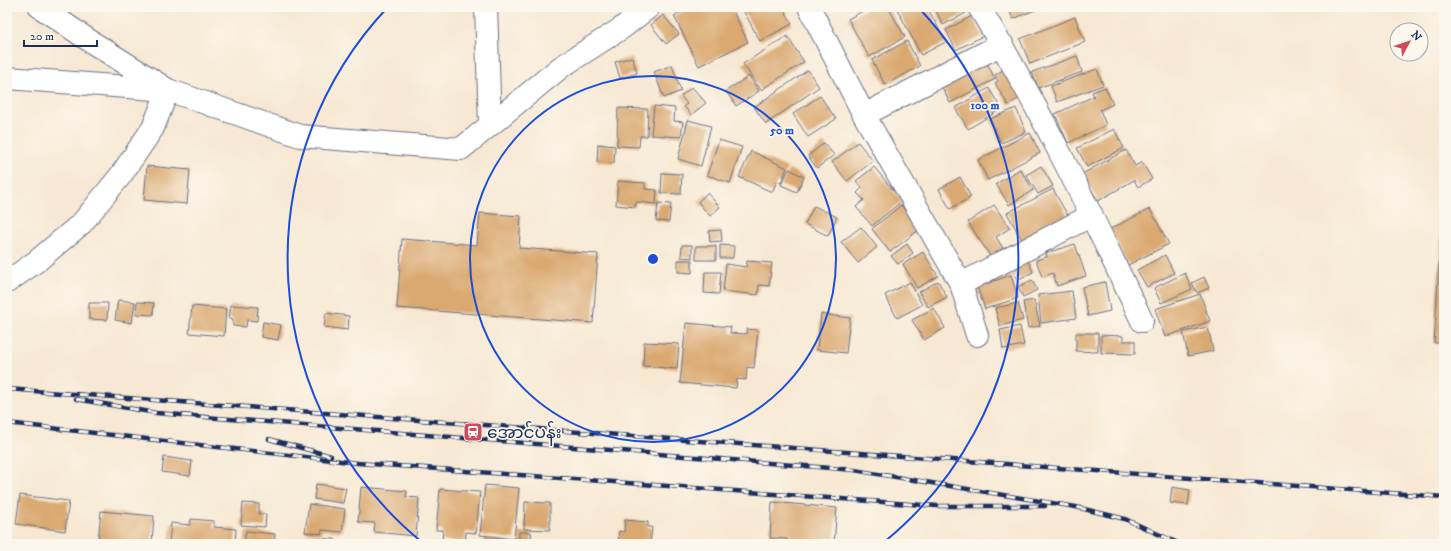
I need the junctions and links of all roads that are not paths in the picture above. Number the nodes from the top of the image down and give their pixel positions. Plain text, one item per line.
1 (40, 7) edge
2 (486, 7) edge
3 (649, 7) edge
4 (809, 7) edge
5 (979, 7) edge
6 (1002, 44) junction
7 (7, 78) edge
8 (168, 90) junction
9 (864, 115) junction
10 (490, 124) junction
11 (1092, 215) junction
12 (7, 282) edge
13 (961, 284) junction
14 (1142, 322) dead end
15 (976, 335) dead end

1 - 8 street
2 - 10 street
3 - 10 street
4 - 9 street
5 - 6 street
6 - 9 street
6 - 11 street
7 - 8 street
8 - 10 street
8 - 12 street
9 - 13 street
11 - 13 street
11 - 14 street
13 - 15 street

